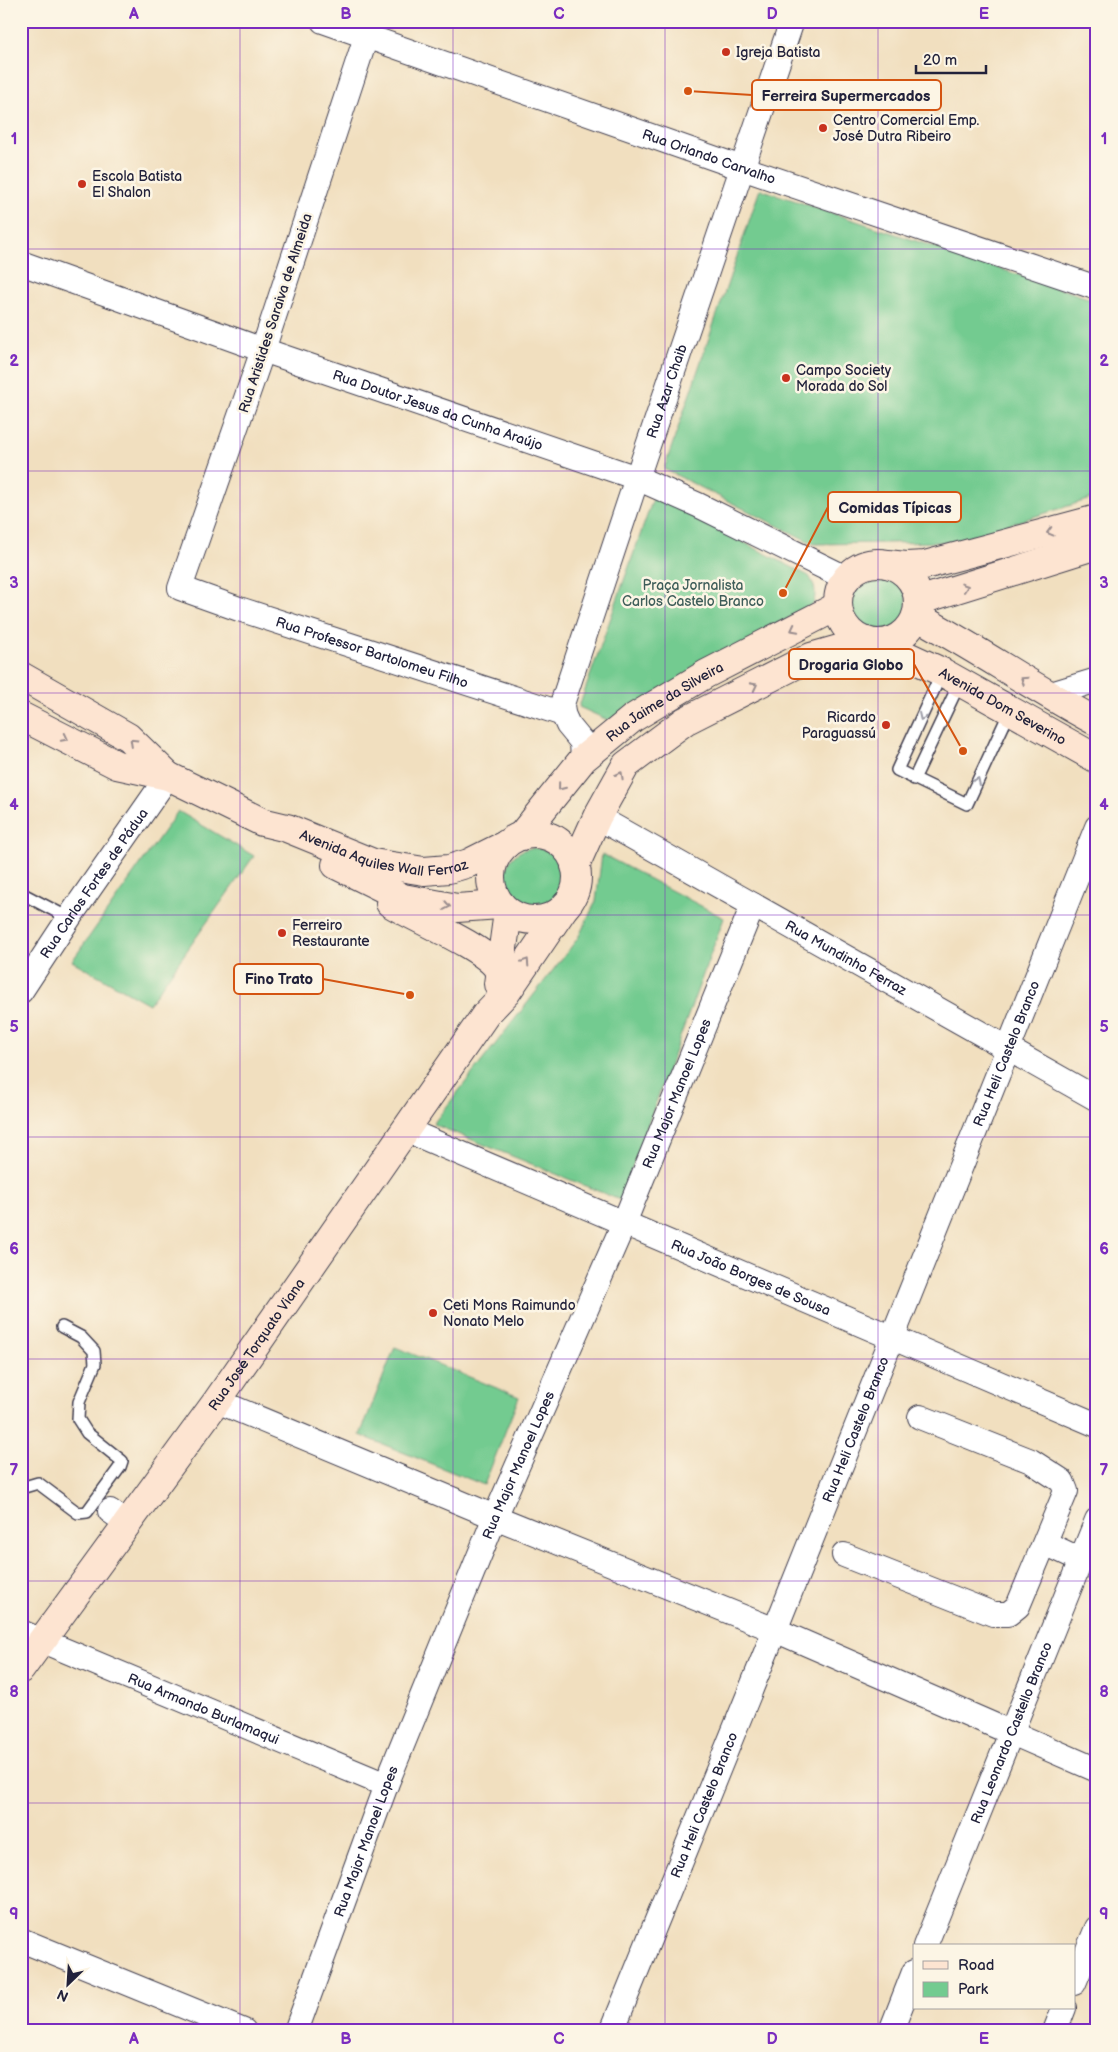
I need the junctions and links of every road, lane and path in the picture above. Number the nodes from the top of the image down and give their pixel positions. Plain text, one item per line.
1 (323, 21) edge
2 (792, 21) edge
3 (366, 37) junction
4 (742, 168) junction
5 (21, 264) edge
6 (1097, 288) edge
7 (263, 350) junction
8 (637, 478) junction
9 (1097, 519) edge
10 (1097, 545) edge
11 (885, 563) junction
12 (846, 578) junction
13 (180, 588) joint
14 (838, 606) junction
15 (917, 609) junction
16 (873, 642) junction
17 (21, 676) edge
18 (951, 677) junction
19 (1097, 680) edge
20 (1048, 695) junction
21 (1011, 709) junction
22 (562, 714) junction
23 (21, 716) edge
24 (1097, 722) edge
25 (584, 759) junction
26 (1097, 759) edge
27 (168, 776) junction
28 (914, 779) junction
29 (597, 817) junction
30 (262, 822) junction
31 (1097, 827) edge
32 (513, 841) junction
33 (337, 866) junction
34 (575, 866) junction
35 (21, 893) edge
36 (753, 905) junction
37 (566, 906) junction
38 (504, 908) junction
39 (65, 916) junction
40 (500, 981) junction
41 (21, 991) edge
42 (486, 1014) junction
43 (1008, 1049) junction
44 (1097, 1098) edge
45 (406, 1130) junction
46 (624, 1223) junction
47 (62, 1327) dead end
48 (892, 1339) junction
49 (217, 1401) junction
50 (920, 1417) dead end
51 (1097, 1425) edge
52 (21, 1488) edge
53 (111, 1512) junction
54 (495, 1516) junction
55 (1097, 1520) edge
56 (1045, 1543) junction
57 (844, 1555) dead end
58 (1081, 1560) junction
59 (775, 1630) junction
60 (31, 1636) edge
61 (21, 1669) edge
62 (1011, 1733) junction
63 (1097, 1770) edge
64 (386, 1785) junction
65 (1097, 1928) edge
66 (21, 1940) edge
67 (926, 1944) edge
68 (913, 1974) edge
69 (1076, 1978) edge
70 (1063, 2010) edge
71 (244, 2031) edge
72 (296, 2031) edge
73 (612, 2031) edge
74 (890, 2031) edge
75 (1055, 2031) edge

1 - 3 street, Rua Orlando Carvalho
2 - 4 street, Rua Azar Chaib
3 - 4 street, Rua Orlando Carvalho
3 - 7 street, Rua Aristides Saraiva de Almeida
4 - 6 street, Rua Orlando Carvalho
4 - 8 street, Rua Azar Chaib
5 - 7 street, Rua Doutor Jesus da Cunha Araújo
7 - 8 street, Rua Doutor Jesus da Cunha Araújo
7 - 13 street, Rua Aristides Saraiva de Almeida
8 - 12 street, Rua Doutor Jesus da Cunha Araújo
8 - 22 street, Rua Azar Chaib
9 -> 11 main road
15 -> 10 main road
11 - 12 main road
11 - 15 main road
12 - 14 main road
13 - 22 street, Rua Professor Bartolomeu Filho
14 - 16 main road
14 -> 25 main road, Rua Jaime da Silveira
15 - 16 main road
20 -> 15 main road
16 - 18 main road, Avenida Dom Severino
29 -> 16 main road, Rua Jaime da Silveira
27 -> 17 main road, Avenida Aquiles Wall Ferraz
18 - 21 main road, Avenida Dom Severino
18 - 28 lane
18 -> 28 lane
19 - 20 street
20 - 24 main road
21 - 26 main road, Avenida Dom Severino
28 -> 21 lane
22 - 25 street
23 -> 27 main road, Avenida Aquiles Wall Ferraz
25 -> 32 main road, Rua Jaime da Silveira
27 - 30 main road, Avenida Aquiles Wall Ferraz
27 - 39 street, Rua Carlos Fortes de Pádua
29 - 34 main road, Rua Jaime da Silveira
29 - 36 street, Rua Mundinho Ferraz
30 - 32 main road, Avenida Aquiles Wall Ferraz
30 - 33 main road, Avenida Aquiles Wall Ferraz
31 - 43 street, Rua Heli Castelo Branco
32 - 34 main road
32 - 38 main road
33 -> 38 main road, Avenida Aquiles Wall Ferraz
33 - 40 main road
34 - 37 main road
35 - 39 lane
36 - 43 street, Rua Mundinho Ferraz
36 - 46 street, Rua Major Manoel Lopes
37 - 38 main road
42 -> 37 main road, Rua José Torquato Viana
38 - 40 main road, Rua José Torquato Viana
39 - 41 street, Rua Carlos Fortes de Pádua
40 - 42 main road, Rua José Torquato Viana
42 - 45 main road, Rua José Torquato Viana
43 - 44 street, Rua Mundinho Ferraz
43 - 48 street, Rua Heli Castelo Branco
45 - 46 street, Rua João Borges de Sousa
45 - 49 main road, Rua José Torquato Viana
46 - 48 street, Rua João Borges de Sousa
46 - 54 street, Rua Major Manoel Lopes
47 - 53 lane
48 - 51 street, Rua João Borges de Sousa
48 - 59 street, Rua Heli Castelo Branco
49 - 53 main road, Rua José Torquato Viana
49 - 54 street
50 - 56 street
52 - 53 lane
53 - 60 main road, Rua José Torquato Viana
54 - 59 street
54 - 64 street, Rua Major Manoel Lopes
55 - 58 street, Rua Leonardo Castello Branco
56 - 57 street
56 - 58 street
58 - 62 street, Rua Leonardo Castello Branco
59 - 62 street
59 - 73 street, Rua Heli Castelo Branco
60 - 61 main road, Rua José Torquato Viana
60 - 64 street, Rua Armando Burlamaqui
62 - 63 street
62 - 67 street, Rua Leonardo Castello Branco
64 - 72 street, Rua Major Manoel Lopes
65 - 69 street
66 - 71 street
68 - 74 street
70 - 75 street

